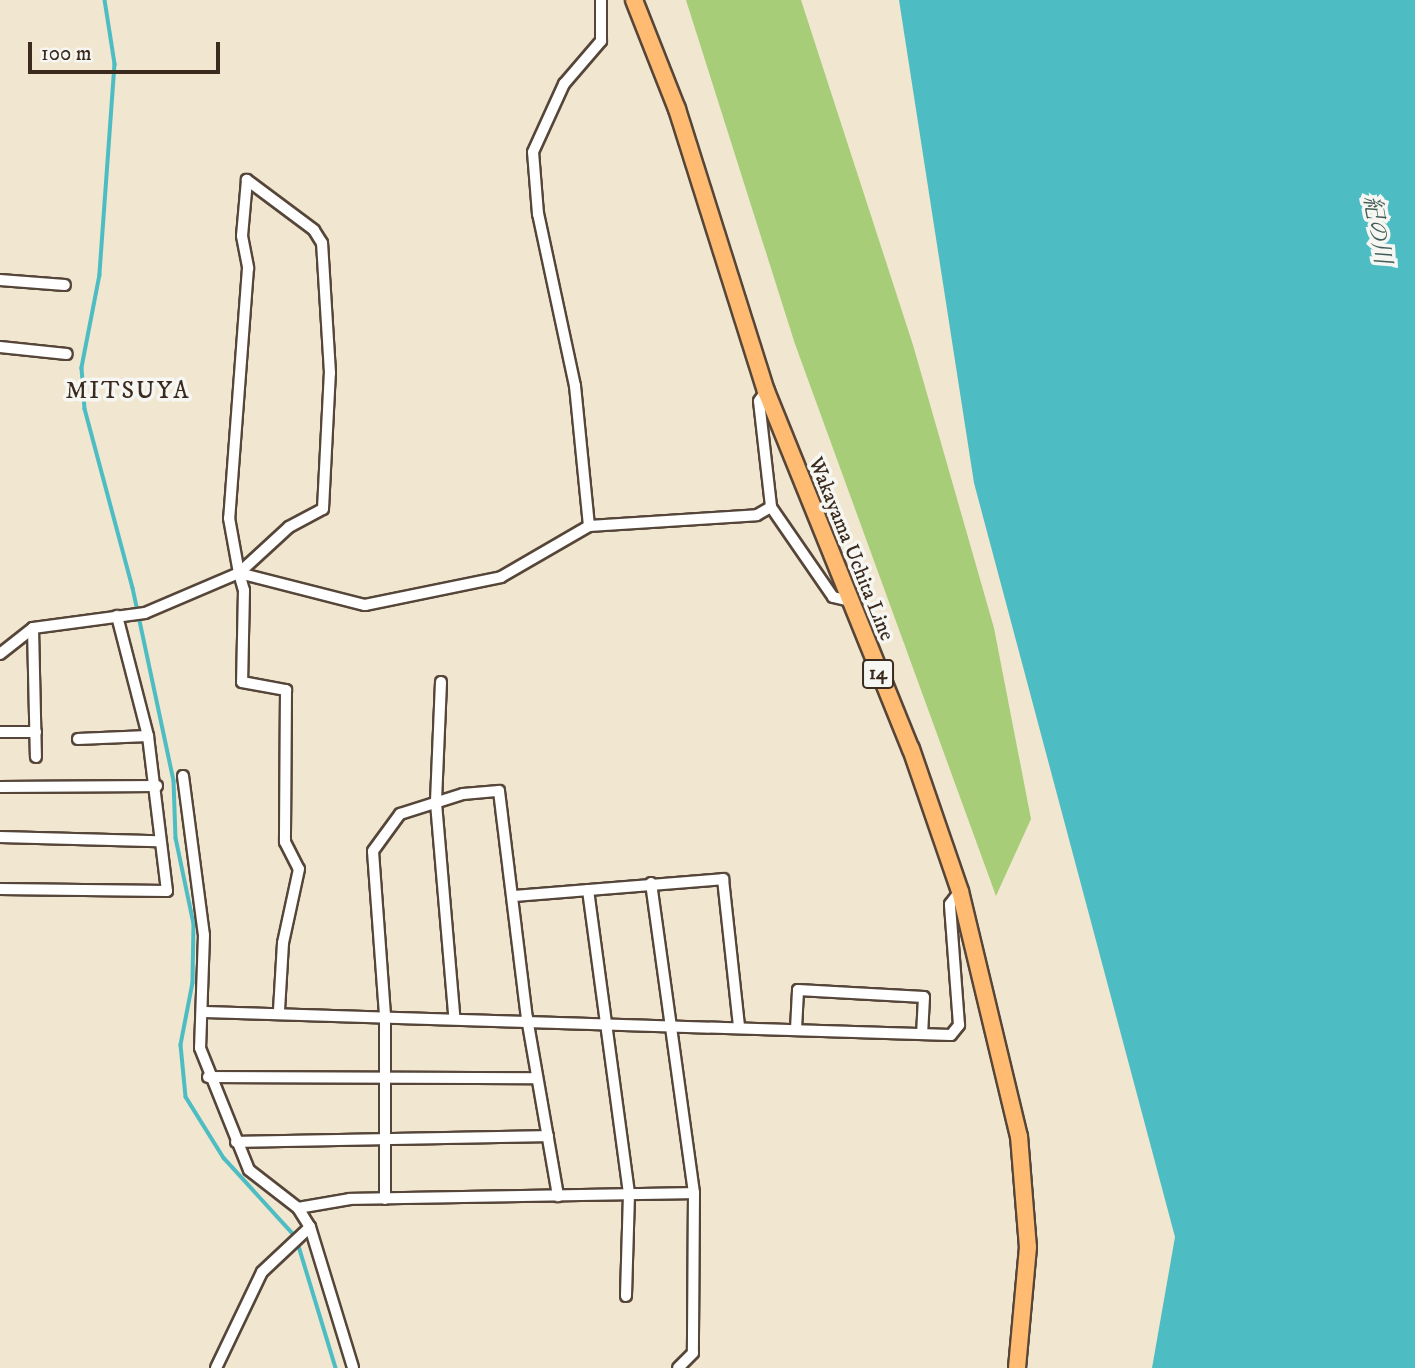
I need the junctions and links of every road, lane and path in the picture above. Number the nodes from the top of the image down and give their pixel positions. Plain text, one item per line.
1 (601, 0) edge
2 (634, 0) edge
3 (0, 280) edge
4 (65, 285) dead end
5 (0, 347) edge
6 (67, 354) dead end
7 (766, 391) junction
8 (771, 507) junction
9 (589, 526) junction
10 (239, 573) junction
11 (846, 600) junction
12 (123, 616) junction
13 (33, 628) junction
14 (0, 654) edge
15 (441, 682) dead end
16 (0, 732) edge
17 (36, 732) junction
18 (148, 737) junction
19 (78, 739) dead end
20 (36, 757) dead end
21 (183, 776) dead end
22 (157, 786) junction
23 (0, 787) edge
24 (436, 803) junction
25 (0, 837) edge
26 (158, 841) junction
27 (652, 883) junction
28 (0, 889) edge
29 (589, 890) junction
30 (960, 891) junction
31 (513, 896) junction
32 (278, 1010) junction
33 (205, 1012) junction
34 (384, 1014) junction
35 (454, 1015) junction
36 (527, 1018) junction
37 (601, 1021) junction
38 (669, 1024) junction
39 (739, 1026) junction
40 (796, 1029) junction
41 (922, 1034) junction
42 (208, 1077) junction
43 (384, 1077) junction
44 (537, 1078) junction
45 (548, 1136) junction
46 (384, 1139) junction
47 (236, 1142) junction
48 (694, 1193) junction
49 (629, 1194) junction
50 (558, 1196) junction
51 (385, 1199) junction
52 (298, 1208) junction
53 (307, 1228) junction
54 (626, 1296) dead end
55 (216, 1368) edge
56 (353, 1368) edge
57 (678, 1368) edge
58 (1017, 1368) edge

1 - 9 street
2 - 7 main road, Wakayama Uchita Line / 14
3 - 4 street
5 - 6 street
7 - 8 street
7 - 11 main road, Wakayama Uchita Line / 14
8 - 9 street
8 - 11 street
9 - 10 street
10 - 10 street
10 - 12 street
10 - 32 street
11 - 30 main road, Wakayama Uchita Line / 14
12 - 13 street
12 - 18 street
13 - 14 street
13 - 17 street
15 - 24 street
16 - 17 street
17 - 20 street
18 - 19 street
18 - 22 street
21 - 33 street
22 - 23 street
22 - 26 street
24 - 31 street
24 - 34 street
24 - 35 street
25 - 26 street
26 - 28 street
27 - 29 street
27 - 38 street
27 - 39 street
29 - 31 street
29 - 37 street
30 - 41 street
30 - 58 main road, Wakayama Uchita Line / 14
31 - 36 street
32 - 33 street
32 - 34 street
33 - 42 street
34 - 35 street
34 - 43 street
35 - 36 street
36 - 37 street
36 - 44 street
37 - 38 street
37 - 49 street
38 - 39 street
38 - 48 street
39 - 40 street
40 - 41 street
40 - 41 street
42 - 43 street
42 - 47 street
43 - 44 street
43 - 46 street
44 - 45 street
45 - 46 street
45 - 50 street
46 - 47 street
46 - 51 street
47 - 52 street
48 - 49 street
48 - 57 street
49 - 50 street
49 - 54 street
50 - 51 street
51 - 52 street
52 - 53 street
53 - 55 street
53 - 56 street

